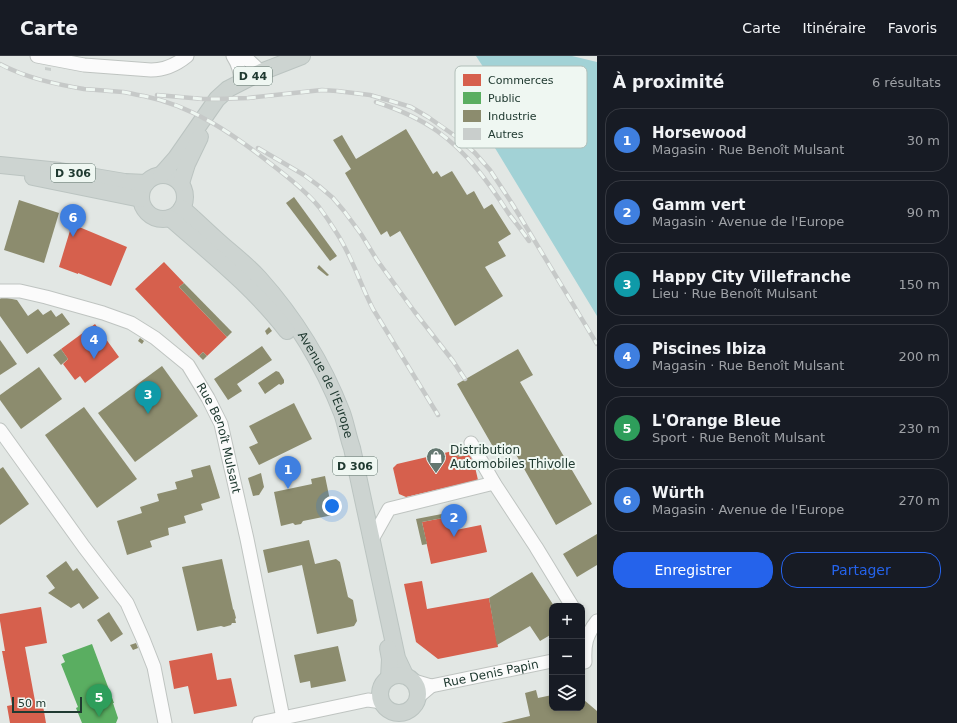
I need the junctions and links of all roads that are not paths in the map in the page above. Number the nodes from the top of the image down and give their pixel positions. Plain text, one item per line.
1 (37, 56) edge
2 (187, 56) edge
3 (233, 56) edge
4 (244, 56) edge
5 (302, 56) edge
6 (118, 62) edge
7 (262, 72) junction
8 (240, 82) junction
9 (212, 107) junction
10 (0, 165) edge
11 (0, 174) edge
12 (162, 175) junction
13 (146, 183) junction
14 (181, 183) junction
15 (141, 199) junction
16 (176, 213) junction
17 (0, 291) edge
18 (0, 430) edge
19 (471, 443) dead end
20 (494, 483) junction
21 (371, 541) junction
22 (570, 603) edge
23 (597, 621) edge
24 (585, 630) edge
25 (588, 636) junction
26 (549, 663) edge
27 (588, 663) edge
28 (403, 678) junction
29 (431, 686) junction
30 (418, 697) junction
31 (384, 706) edge
32 (409, 717) edge
33 (283, 718) junction
34 (165, 723) edge
35 (259, 723) edge

1 - 6 street
2 - 6 street
3 - 8 street
4 - 7 street
5 - 7 main road, D 44
7 - 8 main road, D 44
8 - 9 main road, D 44
9 - 12 main road, D 44
9 - 14 main road, D 44
10 - 13 main road, D 306
11 - 15 main road, D 306
12 - 13 main road
12 - 14 main road
13 - 15 main road
14 - 16 main road
15 - 16 main road
16 - 21 main road, Avenue de l'Europe / D 306
16 - 28 main road, Avenue de l'Europe / D 306
17 - 33 street, Rue Benoît Mulsant
18 - 34 street
19 - 20 street
20 - 21 street
20 - 22 street
21 - 28 main road, Avenue de l'Europe / D 306
23 - 25 street
24 - 25 street
25 - 27 street
26 - 29 street, Rue Denis Papin
28 - 29 street, Rue Denis Papin
28 - 30 main road
28 - 31 main road
29 - 30 street, Rue Denis Papin
30 - 32 main road
31 - 32 main road
31 - 33 street
33 - 35 street

